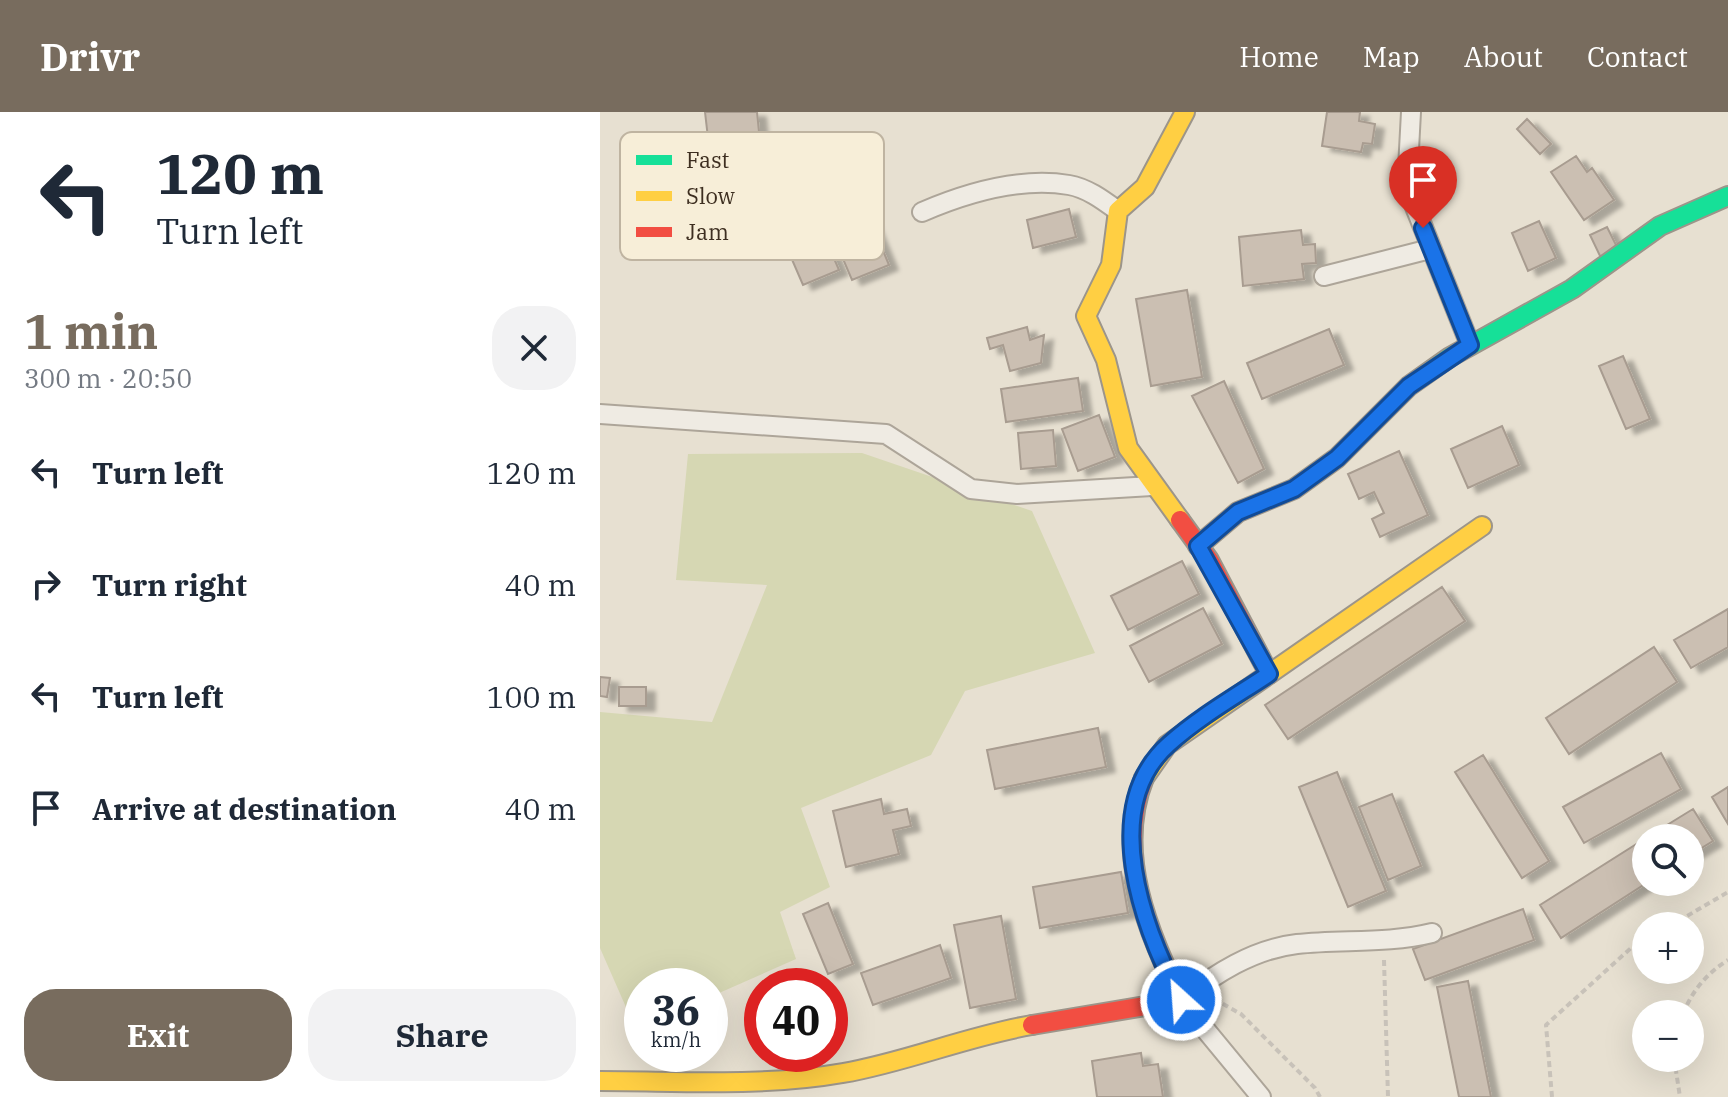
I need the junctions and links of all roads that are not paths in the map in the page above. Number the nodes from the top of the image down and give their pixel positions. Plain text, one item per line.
1 (1185, 112) edge
2 (1411, 112) edge
3 (1728, 196) edge
4 (1118, 211) junction
5 (922, 212) dead end
6 (1430, 249) junction
7 (1324, 276) dead end
8 (1470, 345) junction
9 (600, 414) edge
10 (1152, 486) junction
11 (1482, 526) dead end
12 (1198, 546) junction
13 (1269, 674) junction
14 (1432, 933) dead end
15 (1188, 994) junction
16 (600, 1081) edge
17 (1261, 1097) edge

1 - 4 street
2 - 6 street
3 - 8 street
4 - 5 street
4 - 10 street
6 - 7 street
6 - 8 street
8 - 12 street
9 - 10 street
10 - 12 street
11 - 13 street
12 - 13 street
13 - 15 street
14 - 15 street
15 - 16 street
15 - 17 street

